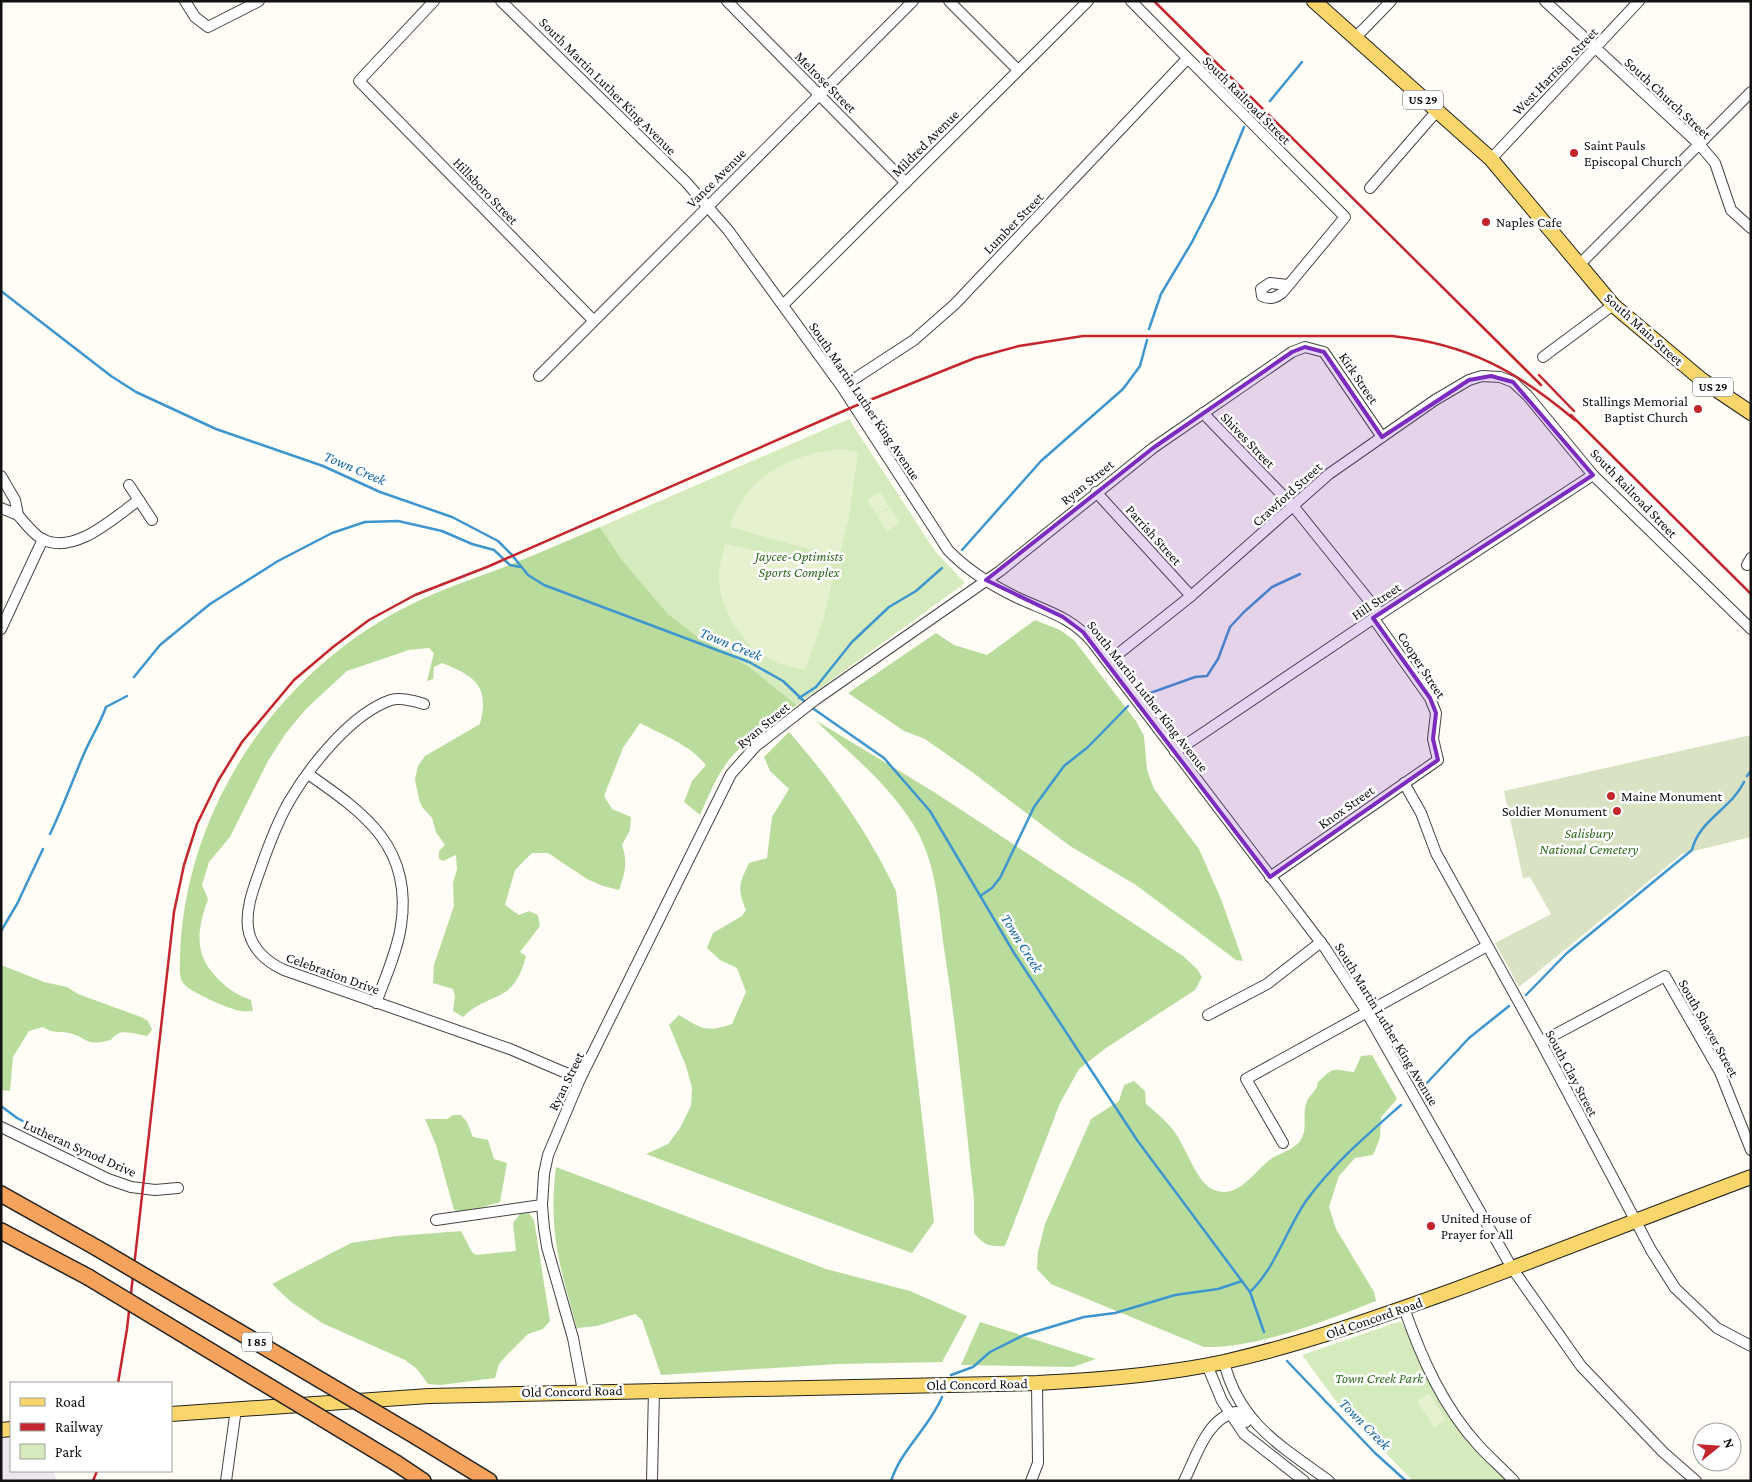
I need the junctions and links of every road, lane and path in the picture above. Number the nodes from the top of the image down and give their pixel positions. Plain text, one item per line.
1 (185, 1) edge
2 (259, 1) edge
3 (434, 1) edge
4 (501, 1) edge
5 (727, 1) edge
6 (913, 1) edge
7 (949, 1) edge
8 (1088, 1) edge
9 (1131, 1) edge
10 (1314, 1) edge
11 (1391, 1) edge
12 (1545, 1) edge
13 (1639, 1) edge
14 (1355, 38) junction
15 (1596, 49) junction
16 (1187, 59) junction
17 (1018, 70) junction
18 (1751, 92) edge
19 (819, 95) junction
20 (1436, 112) junction
21 (1699, 144) junction
22 (1491, 159) junction
23 (906, 183) junction
24 (1370, 188) dead end
25 (708, 206) junction
26 (1751, 228) edge
27 (1579, 265) junction
28 (1287, 286) dead end
29 (1613, 305) junction
30 (784, 306) junction
31 (593, 320) junction
32 (1305, 347) joint
33 (1543, 357) dead end
34 (539, 376) dead end
35 (1500, 377) joint
36 (842, 387) junction
37 (1203, 413) junction
38 (1751, 413) edge
39 (1382, 437) junction
40 (1593, 475) junction
41 (1, 476) edge
42 (128, 486) dead end
43 (1096, 492) junction
44 (139, 500) junction
45 (1294, 507) junction
46 (1, 508) edge
47 (18, 515) junction
48 (152, 520) dead end
49 (42, 539) junction
50 (986, 580) junction
51 (1191, 596) junction
52 (4, 615) edge
53 (1377, 616) junction
54 (1, 629) edge
55 (1751, 629) edge
56 (1108, 662) junction
57 (424, 704) dead end
58 (1175, 752) junction
59 (1438, 760) joint
60 (308, 774) junction
61 (1404, 783) junction
62 (1270, 877) junction
63 (1321, 942) junction
64 (1487, 946) junction
65 (376, 1003) junction
66 (1367, 1013) junction
67 (1208, 1016) dead end
68 (1541, 1042) junction
69 (580, 1080) junction
70 (1, 1127) edge
71 (1283, 1143) dead end
72 (1751, 1150) edge
73 (1751, 1177) edge
74 (178, 1188) dead end
75 (1, 1194) edge
76 (542, 1205) junction
77 (436, 1220) dead end
78 (1634, 1221) junction
79 (1, 1231) edge
80 (1512, 1268) junction
81 (1404, 1308) junction
82 (1751, 1346) edge
83 (1224, 1362) junction
84 (1207, 1365) junction
85 (1037, 1383) junction
86 (654, 1390) junction
87 (583, 1391) junction
88 (236, 1409) junction
89 (1229, 1413) junction
90 (172, 1414) edge
91 (1291, 1453) junction
92 (226, 1481) edge
93 (424, 1481) edge
94 (489, 1481) edge
95 (652, 1481) edge
96 (1031, 1481) edge
97 (1184, 1481) edge
98 (1304, 1481) edge
99 (1329, 1481) edge
100 (1514, 1481) edge
101 (1696, 1481) edge

1 - 2 street
3 - 31 street, Hillsboro Street
4 - 25 street, South Martin Luther King Avenue
5 - 19 street, Melrose Street
6 - 19 street, Vance Avenue
7 - 17 street
8 - 17 street, Mildred Avenue
9 - 16 street, South Railroad Street
10 - 14 main road, South Main Street / US 29
11 - 14 street
12 - 15 street, South Church Street
13 - 15 street, West Harrison Street
14 - 20 main road, South Main Street / US 29
15 - 21 street, South Church Street
15 - 22 street, West Harrison Street
16 - 28 street, South Railroad Street
16 - 36 street, Lumber Street
17 - 23 street, Mildred Avenue
18 - 21 street
19 - 23 street, Melrose Street
19 - 25 street, Vance Avenue
20 - 22 main road, South Main Street / US 29
20 - 24 street
21 - 26 street, South Church Street
21 - 27 street
22 - 27 main road, South Main Street / US 29
23 - 30 street, Mildred Avenue
25 - 30 street, South Martin Luther King Avenue
25 - 31 street, Vance Avenue
27 - 29 main road, South Main Street / US 29
29 - 33 street
29 - 38 main road, South Main Street / US 29
30 - 36 street, South Martin Luther King Avenue
31 - 34 street, Vance Avenue
32 - 37 street, Ryan Street
32 - 39 street, Kirk Street
35 - 39 street, Crawford Street
35 - 40 street, South Railroad Street
36 - 50 street, South Martin Luther King Avenue
37 - 43 street, Ryan Street
37 - 45 street, Shives Street
39 - 45 street, Crawford Street
40 - 53 street, Hill Street
40 - 55 street, South Railroad Street
41 - 47 street
42 - 44 street
43 - 50 street, Ryan Street
43 - 51 street, Parrish Street
44 - 48 street
44 - 49 street
45 - 51 street, Crawford Street
45 - 53 street, Cooper Street
46 - 47 street
47 - 49 street
49 - 52 street
50 - 56 street, South Martin Luther King Avenue
50 - 69 street, Ryan Street
51 - 56 street, Crawford Street
52 - 54 street
53 - 58 street, Hill Street
53 - 59 street, Cooper Street
56 - 58 street, South Martin Luther King Avenue
57 - 60 street, Celebration Drive
58 - 62 street, South Martin Luther King Avenue
59 - 61 street, Knox Street
60 - 65 street
60 - 65 street, Celebration Drive
61 - 62 street, Knox Street
61 - 64 street, South Clay Street
62 - 63 street, South Martin Luther King Avenue
63 - 66 street, South Martin Luther King Avenue
63 - 67 street
64 - 66 street
64 - 68 street, South Clay Street
65 - 69 street, Celebration Drive
66 - 71 street
66 - 80 street, South Martin Luther King Avenue
68 - 72 street, South Shaver Street
68 - 78 street, South Clay Street
69 - 76 street, Ryan Street
70 - 74 street, Lutheran Synod Drive
73 - 78 main road, Old Concord Road
75 - 94 highway, I 85, bridge
76 - 77 street
76 - 87 street, Ryan Street
78 - 80 main road, Old Concord Road
78 - 82 street, South Clay Street
79 - 93 highway, I 85, bridge
80 - 81 main road, Old Concord Road
80 - 101 street, South Martin Luther King Avenue
81 - 83 main road, Old Concord Road
81 - 100 street
83 - 84 main road, Old Concord Road
83 - 91 street
84 - 85 main road, Old Concord Road
84 - 89 street
85 - 86 main road, Old Concord Road
85 - 96 street
86 - 87 main road, Old Concord Road
86 - 95 street
87 - 88 main road, Old Concord Road
88 - 90 main road, Old Concord Road
88 - 92 street
89 - 91 street
89 - 97 street
89 - 98 street
91 - 99 street

